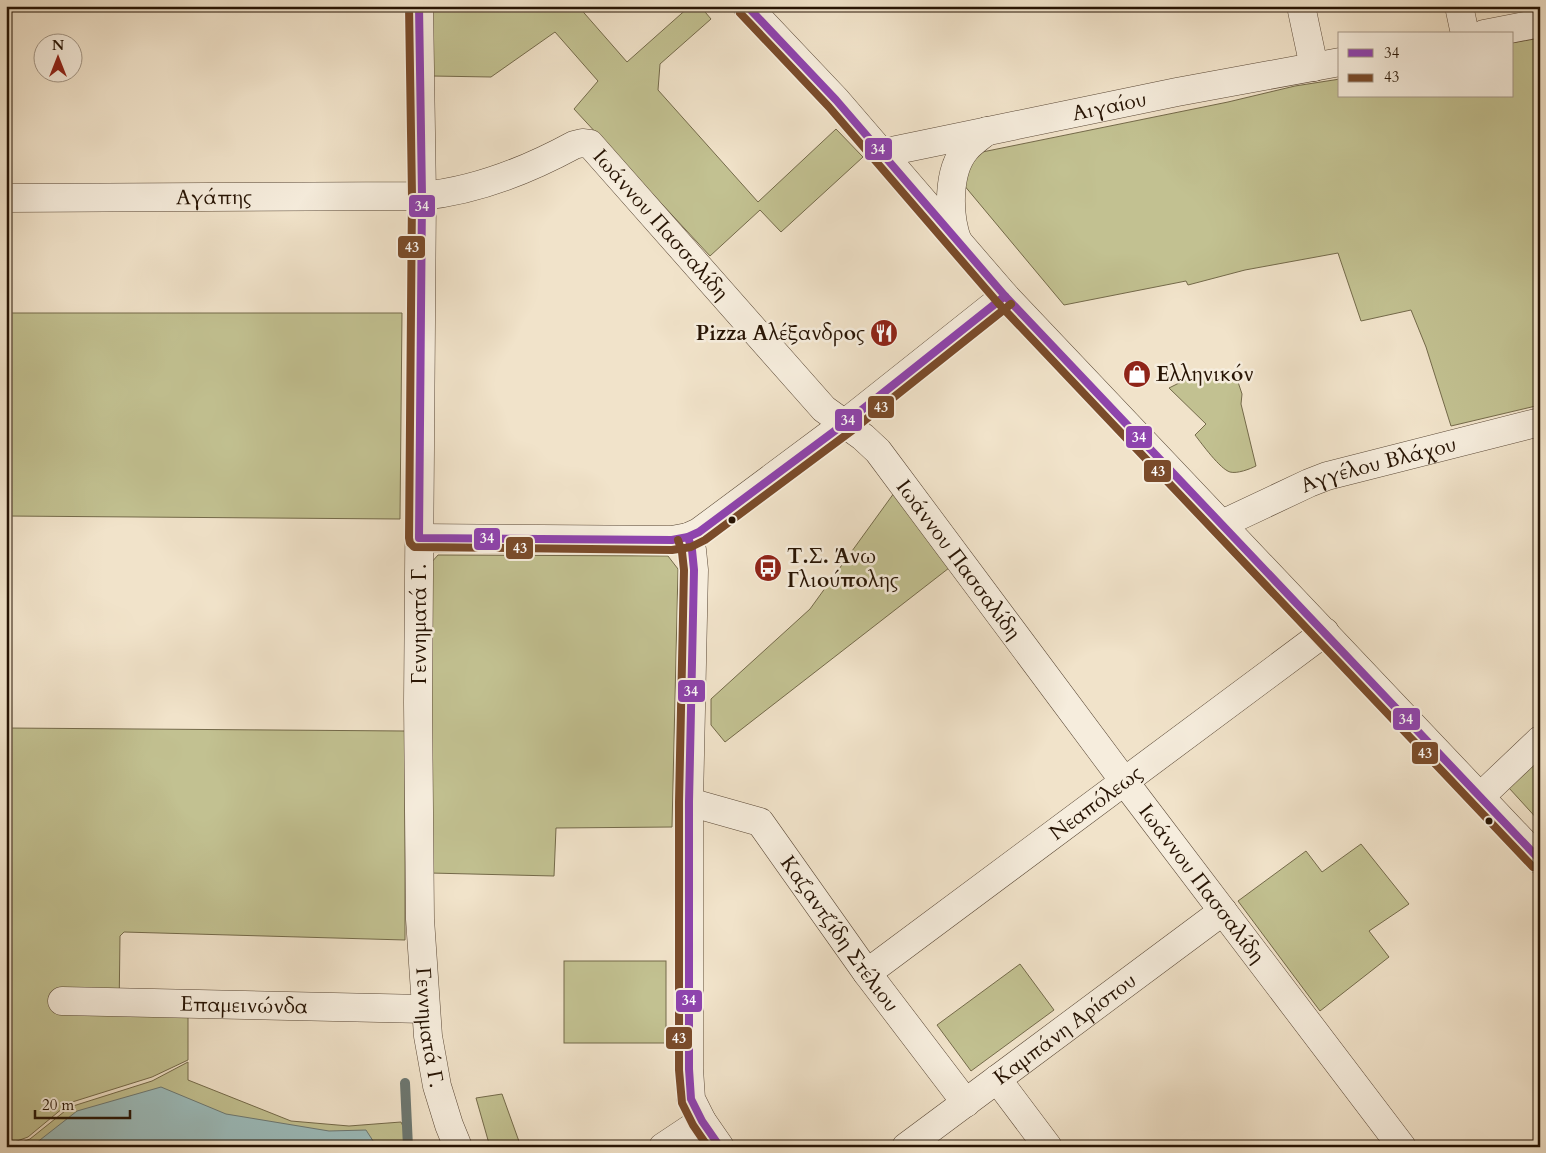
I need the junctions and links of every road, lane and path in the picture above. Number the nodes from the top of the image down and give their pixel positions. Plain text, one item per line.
1 (420, 6) edge
2 (747, 6) edge
3 (1301, 6) edge
4 (1459, 6) edge
5 (1540, 23) edge
6 (1465, 32) edge
7 (1494, 32) edge
8 (1327, 65) edge
9 (987, 131) junction
10 (882, 153) junction
11 (422, 196) junction
12 (6, 198) edge
13 (959, 243) junction
14 (1005, 296) junction
15 (1540, 422) edge
16 (844, 424) junction
17 (1222, 524) junction
18 (688, 537) junction
19 (419, 538) junction
20 (1325, 632) junction
21 (1540, 740) edge
22 (1124, 781) junction
23 (1480, 797) junction
24 (689, 802) junction
25 (1540, 860) edge
26 (1223, 911) junction
27 (867, 973) junction
28 (62, 1001) dead end
29 (425, 1008) junction
30 (997, 1079) junction
31 (966, 1102) junction
32 (702, 1122) junction
33 (458, 1147) edge
34 (663, 1147) edge
35 (720, 1147) edge
36 (906, 1147) edge
37 (1048, 1147) edge
38 (1402, 1147) edge

1 - 11 street, Γεννηματά Γ.
2 - 10 street
3 - 8 street
4 - 6 street
5 - 7 street
8 - 9 street, Αιγαίου
9 - 10 street, Αιγαίου
9 - 13 street
10 - 13 street
11 - 12 street, Αγάπης
11 - 16 street, Ιωάννου Πασσαλίδη
11 - 19 street, Γεννηματά Γ.
13 - 14 street
14 - 16 street
14 - 17 street
15 - 17 street, Αγγέλου Βλάχου
16 - 18 street
16 - 22 street, Ιωάννου Πασσαλίδη
17 - 20 street
18 - 19 street
18 - 24 street
19 - 29 street, Γεννηματά Γ.
20 - 22 street, Νεαπόλεως
20 - 23 street
21 - 23 street
22 - 26 street, Ιωάννου Πασσαλίδη
22 - 27 street, Νεαπόλεως
23 - 25 street
24 - 27 street, Καζαντζίδη Στέλιου
24 - 32 street
26 - 30 street, Καμπάνη Αρίστου
26 - 38 street, Ιωάννου Πασσαλίδη
27 - 31 street, Καζαντζίδη Στέλιου
28 - 29 street, Επαμεινώνδα
29 - 33 street, Γεννηματά Γ.
30 - 31 street, Καμπάνη Αρίστου
30 - 37 street
31 - 36 street, Καμπάνη Αρίστου
32 - 34 street
32 - 35 street

